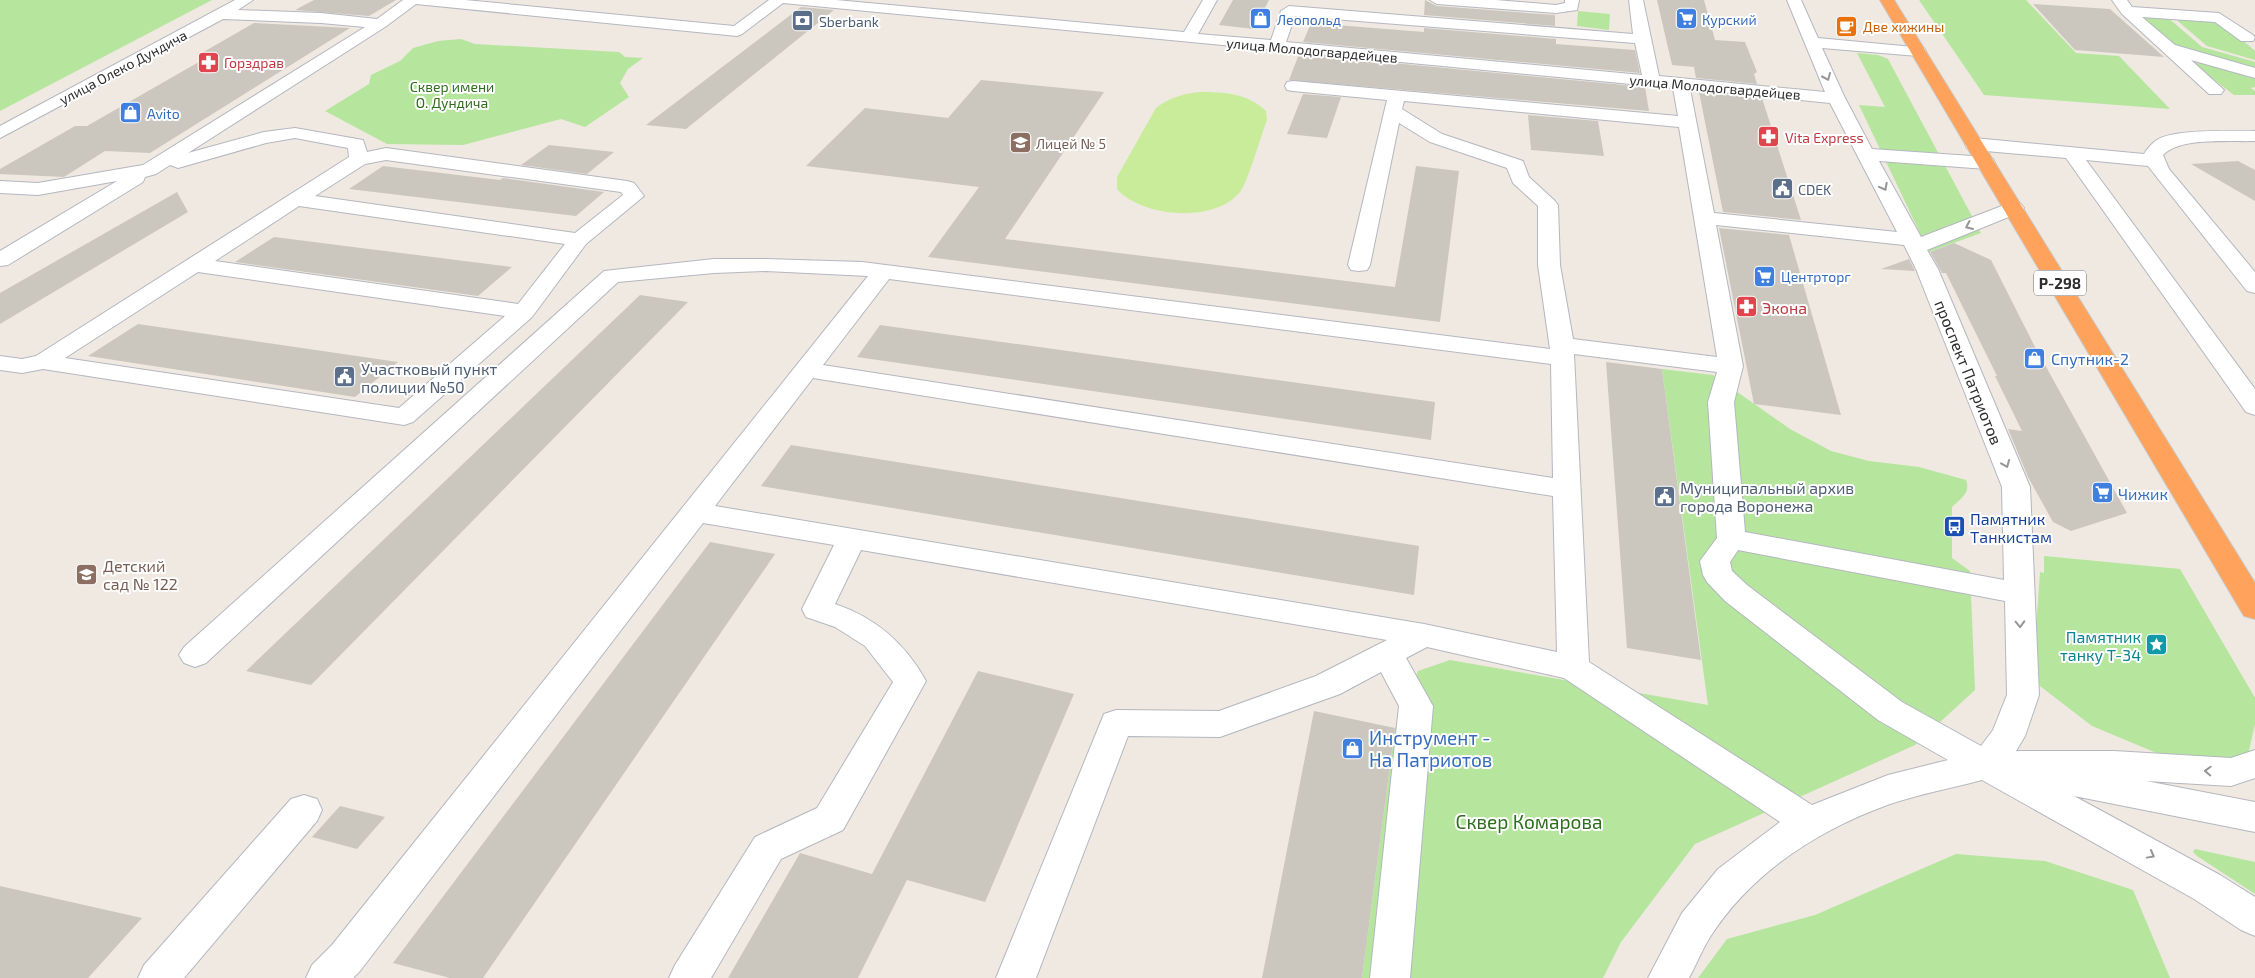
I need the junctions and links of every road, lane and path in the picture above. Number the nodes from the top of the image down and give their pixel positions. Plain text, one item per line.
1 (246, 0) edge
2 (412, 0) edge
3 (419, 0) edge
4 (778, 0) edge
5 (788, 0) edge
6 (1210, 0) edge
7 (1437, 0) edge
8 (1572, 0) edge
9 (1636, 0) edge
10 (1789, 0) edge
11 (1886, 0) edge
12 (864, 3) edge
13 (2123, 6) edge
14 (220, 14) junction
15 (380, 24) junction
16 (1188, 38) junction
17 (1642, 40) junction
18 (2252, 40) edge
19 (1812, 42) junction
20 (1277, 46) junction
21 (2168, 49) junction
22 (1918, 51) junction
23 (2255, 73) edge
24 (1652, 82) junction
25 (1681, 85) junction
26 (1293, 86) dead end
27 (2215, 90) dead end
28 (1836, 98) junction
29 (1394, 103) junction
30 (1687, 122) junction
31 (0, 133) edge
32 (2255, 136) edge
33 (1974, 144) junction
34 (1866, 154) junction
35 (2072, 154) junction
36 (359, 159) junction
37 (2154, 161) junction
38 (1986, 163) junction
39 (149, 170) junction
40 (0, 186) edge
41 (299, 200) junction
42 (2014, 208) junction
43 (1706, 218) junction
44 (579, 240) junction
45 (1914, 243) junction
46 (0, 260) edge
47 (196, 265) junction
48 (1359, 265) dead end
49 (884, 271) junction
50 (2255, 286) edge
51 (524, 312) junction
52 (1562, 352) junction
53 (43, 362) junction
54 (0, 363) edge
55 (1731, 366) junction
56 (807, 370) junction
57 (2255, 407) edge
58 (1567, 489) junction
59 (696, 512) junction
60 (852, 539) junction
61 (1731, 539) junction
62 (2019, 594) junction
63 (2255, 608) edge
64 (1424, 635) junction
65 (1388, 654) junction
66 (195, 655) dead end
67 (1573, 668) junction
68 (2255, 764) edge
69 (1986, 765) junction
70 (304, 810) dead end
71 (2255, 817) edge
72 (1809, 822) junction
73 (2255, 918) edge
74 (158, 978) edge
75 (326, 978) edge
76 (690, 978) edge
77 (1016, 978) edge
78 (1390, 978) edge
79 (1668, 978) edge

1 - 14 street, улица Олеко Дундича
2 - 15 street
3 - 4 street
5 - 12 street, улица Молодогвардейцев
6 - 16 street
7 - 8 street
9 - 17 street
10 - 19 street, проспект Патриотов
11 - 22 highway, Р-298
12 - 16 street, улица Молодогвардейцев
13 - 18 street
13 - 21 street
14 - 15 street
14 - 31 street, улица Олеко Дундича
15 - 39 street
16 - 20 street, улица Молодогвардейцев
17 - 20 street
17 - 24 street
19 - 22 street
19 -> 28 street, проспект Патриотов
20 - 24 street, улица Молодогвардейцев
21 - 23 street
21 - 27 street
22 - 33 highway, Р-298
24 - 25 street, улица Молодогвардейцев
25 - 28 street, улица Молодогвардейцев
25 - 30 street
26 - 29 street
28 - 34 street, проспект Патриотов
29 - 30 street
29 - 48 street
29 - 52 street
30 - 43 street
32 - 37 street
33 - 35 street
33 - 38 highway, Р-298
34 - 38 street
34 -> 45 street, проспект Патриотов
35 - 37 street
35 - 57 street
36 - 39 street
36 - 41 street
36 - 44 street
37 - 50 street
38 - 42 highway, Р-298
39 - 40 street
39 - 46 street
41 - 44 street
41 - 47 street
42 -> 45 street
42 - 63 highway, Р-298
43 - 45 street
43 - 55 street
44 - 51 street
45 -> 62 street, проспект Патриотов
47 - 51 street
47 - 53 street
49 - 52 street
49 - 56 street
49 - 66 street
51 - 53 street
52 - 55 street
52 - 58 street
53 - 54 street
55 - 61 street
56 - 58 street
56 - 59 street
58 - 67 street
59 - 60 street
59 - 75 street
60 - 64 street
60 - 76 street
61 - 62 street
61 - 69 street
62 -> 69 street, проспект Патриотов
64 - 65 street
64 - 67 street
65 - 77 street
65 - 78 street
67 - 72 street
68 -> 69 street
69 - 71 street
69 - 72 street
69 -> 73 street
70 - 74 street
72 - 79 street

